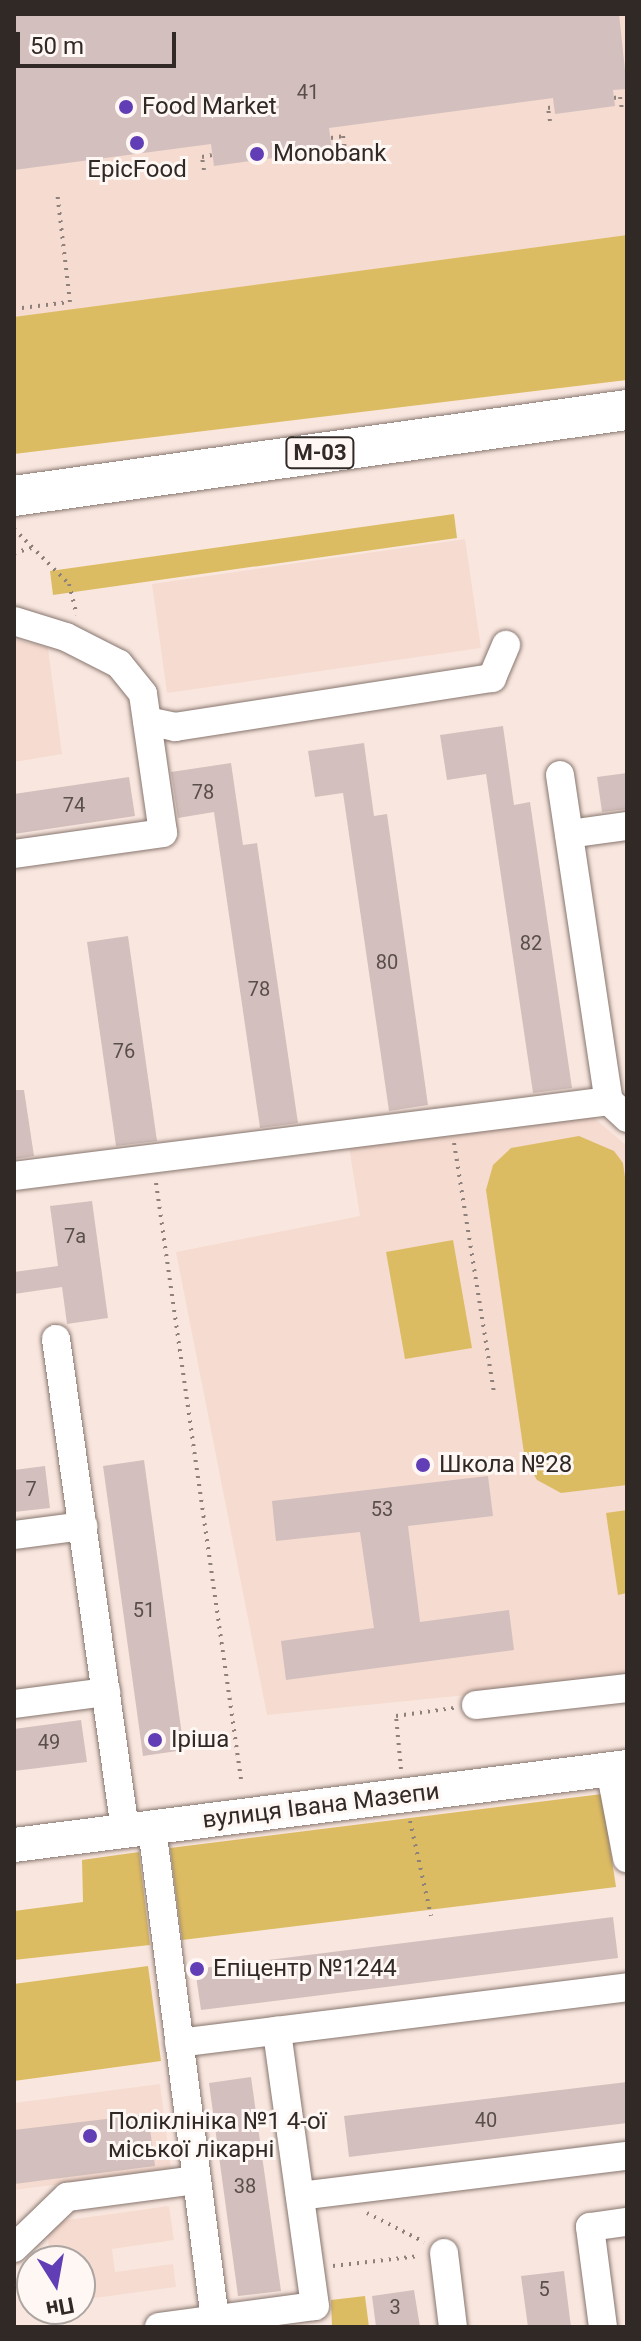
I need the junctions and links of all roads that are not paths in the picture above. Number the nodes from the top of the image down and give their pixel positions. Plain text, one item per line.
1 (627, 410) edge
2 (14, 496) edge
3 (14, 621) edge
4 (506, 645) dead end
5 (147, 721) junction
6 (560, 775) dead end
7 (627, 826) edge
8 (569, 834) junction
9 (14, 854) edge
10 (618, 1109) edge
11 (14, 1176) edge
12 (56, 1339) dead end
13 (83, 1526) junction
14 (14, 1535) edge
15 (627, 1688) edge
16 (106, 1692) junction
17 (14, 1704) edge
18 (476, 1705) road end
19 (618, 1768) edge
20 (138, 1830) junction
21 (14, 1845) edge
22 (627, 1858) edge
23 (627, 1987) edge
24 (277, 2031) junction
25 (179, 2043) junction
26 (627, 2156) edge
27 (197, 2180) junction
28 (300, 2196) junction
29 (627, 2222) edge
30 (14, 2248) edge
31 (444, 2253) road end
32 (215, 2319) junction
33 (172, 2326) edge
34 (453, 2327) edge
35 (603, 2327) edge

1 - 2 highway, М-03
3 - 5 lane
4 - 5 lane
5 - 9 lane
6 - 8 lane
7 - 8 lane
8 - 10 lane
10 - 11 lane
12 - 13 lane
13 - 14 lane
13 - 16 lane
15 - 18 lane
16 - 17 lane
16 - 20 lane
19 - 20 main road, вулиця Івана Мазепи
19 - 22 lane
20 - 21 main road, вулиця Івана Мазепи
20 - 25 lane
23 - 24 lane
24 - 25 lane
24 - 28 lane
25 - 27 lane
26 - 28 lane
27 - 30 lane
27 - 32 lane
28 - 32 lane
29 - 35 lane
31 - 34 lane
32 - 33 lane

